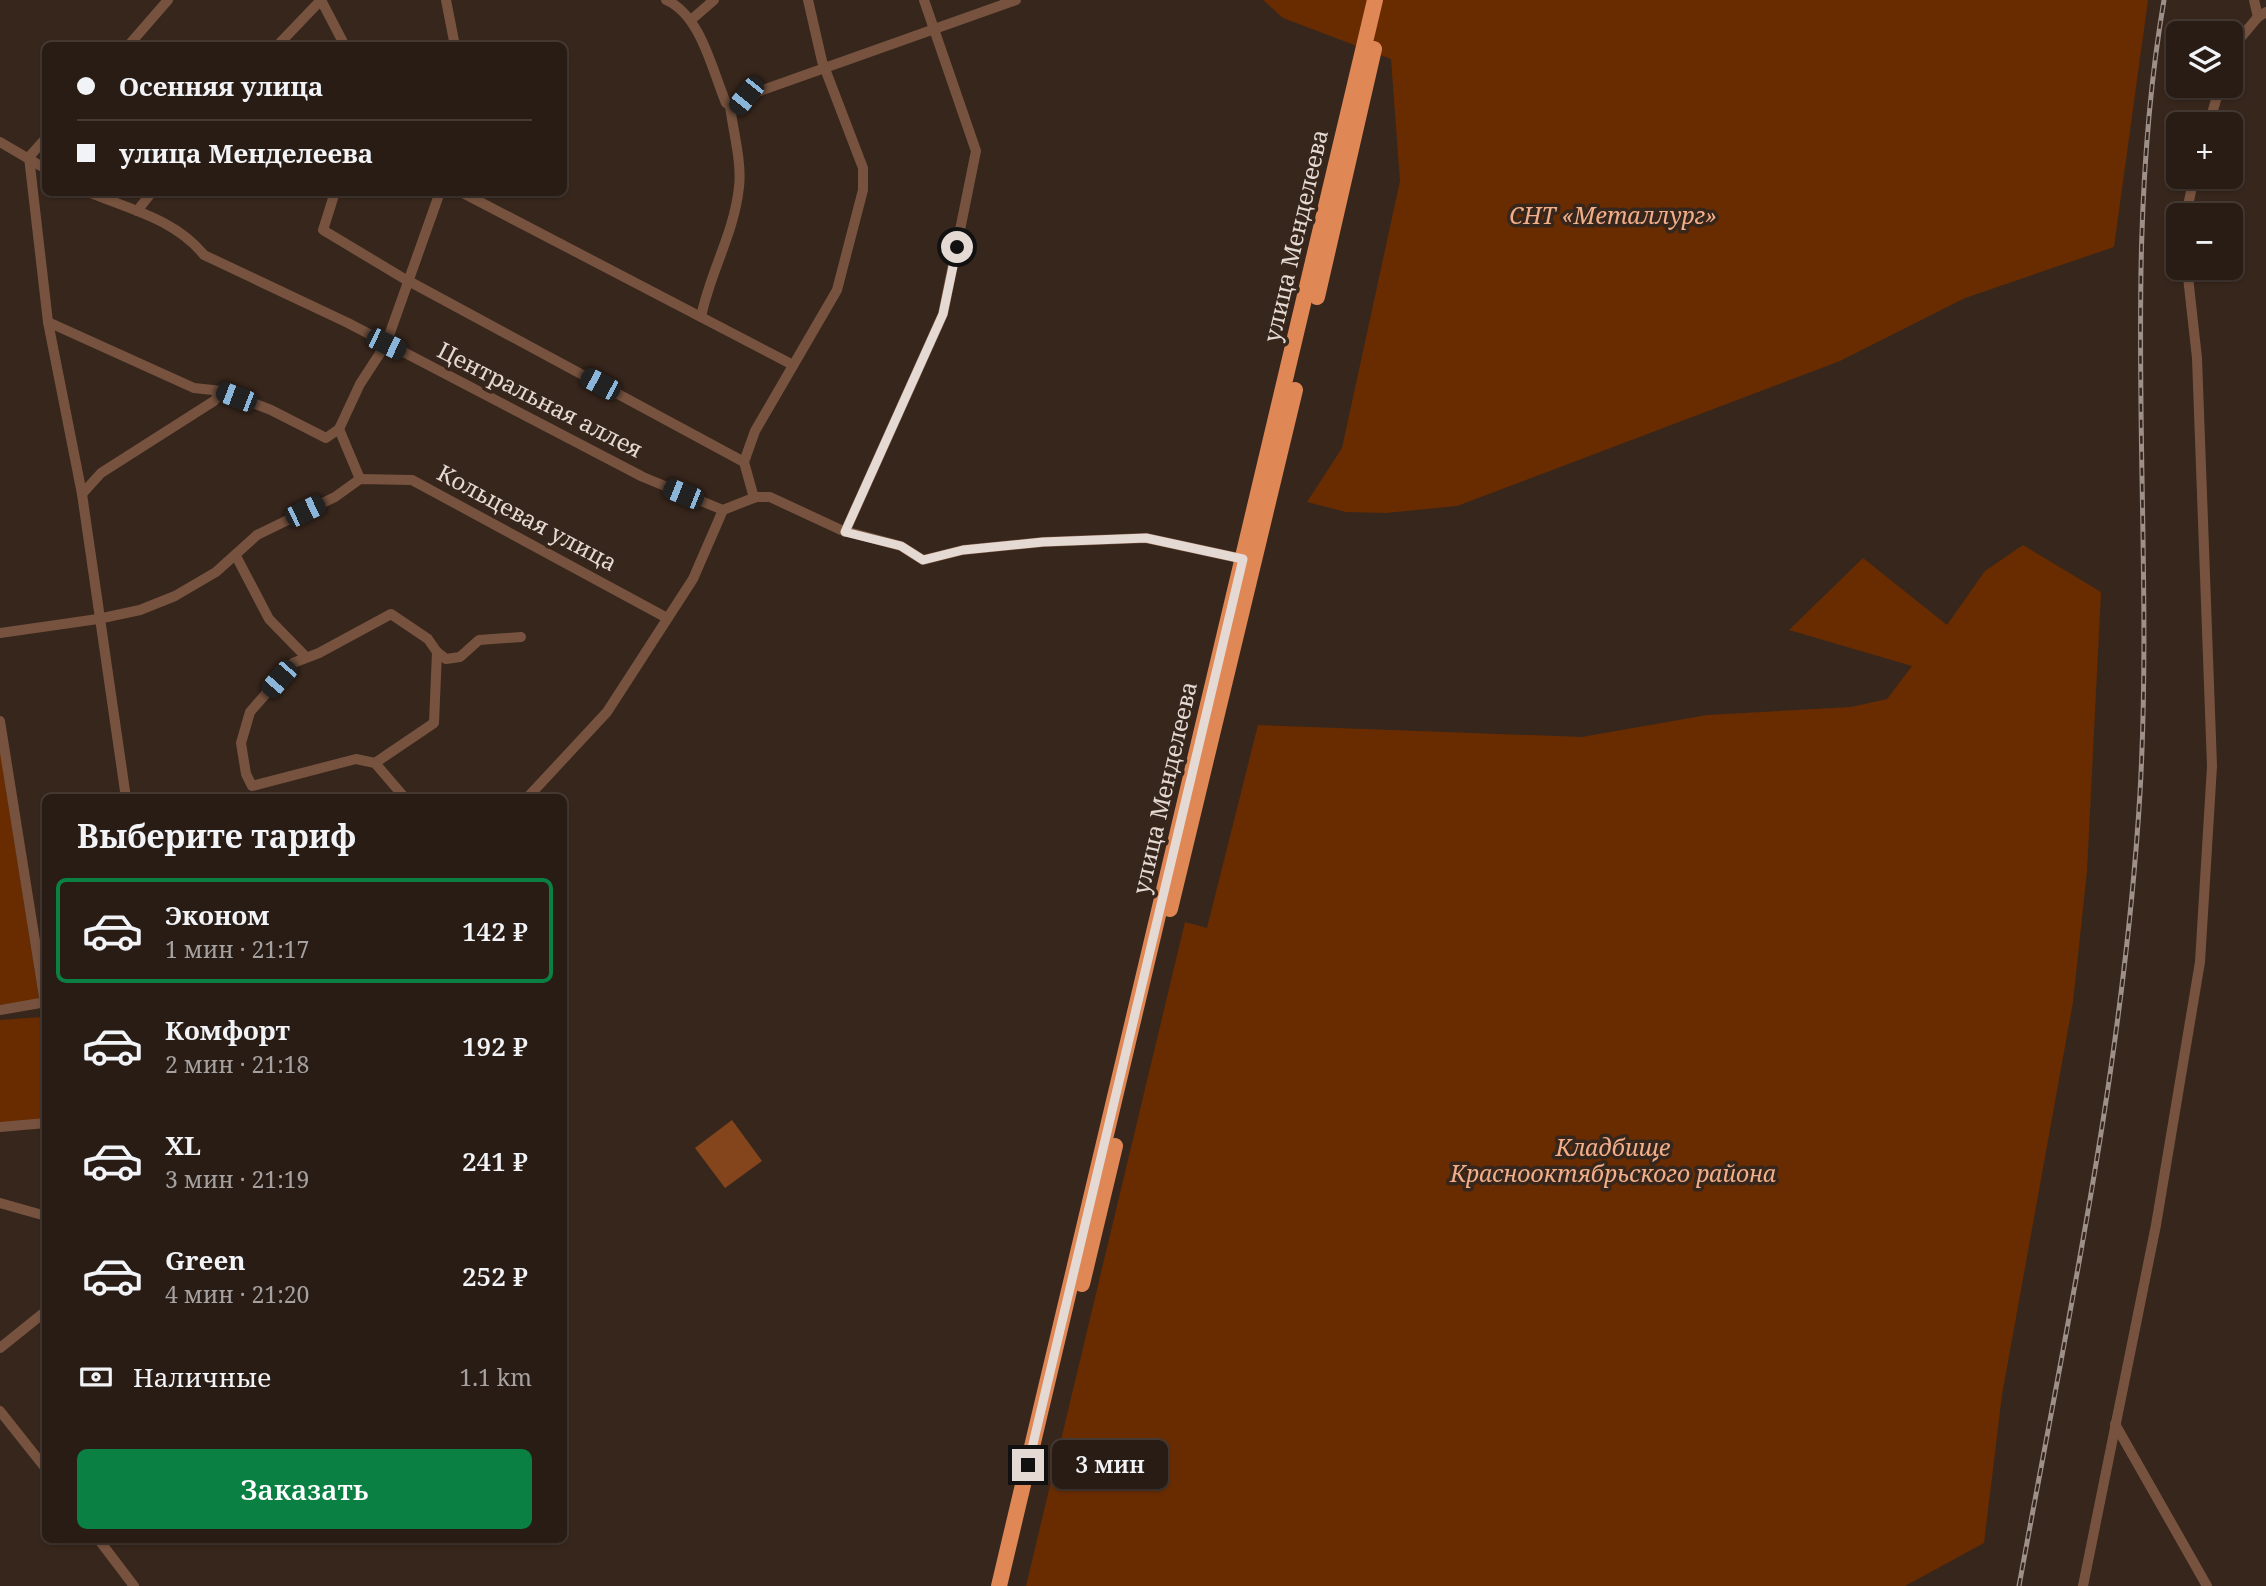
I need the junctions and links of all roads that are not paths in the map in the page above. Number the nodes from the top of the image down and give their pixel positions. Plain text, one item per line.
1 (168, 0) edge
2 (321, 0) edge
3 (446, 0) edge
4 (666, 0) edge
5 (714, 0) edge
6 (808, 0) edge
7 (924, 0) edge
8 (1016, 0) edge
9 (1375, 0) edge
10 (1385, 0) edge
11 (2254, 0) edge
12 (2262, 15) edge
13 (691, 20) junction
14 (934, 29) junction
15 (2243, 36) edge
16 (131, 42) edge
17 (281, 42) edge
18 (343, 42) edge
19 (454, 42) edge
20 (825, 69) junction
21 (730, 106) junction
22 (0, 142) edge
23 (42, 142) edge
24 (29, 157) junction
25 (42, 166) edge
26 (99, 196) edge
27 (149, 196) edge
28 (334, 196) edge
29 (438, 196) edge
30 (469, 196) edge
31 (138, 211) junction
32 (2189, 280) edge
33 (407, 281) junction
34 (701, 317) junction
35 (48, 322) junction
36 (386, 344) junction
37 (793, 365) junction
38 (222, 391) junction
39 (339, 429) junction
40 (744, 462) junction
41 (360, 479) junction
42 (82, 494) junction
43 (754, 498) junction
44 (723, 510) junction
45 (845, 532) junction
46 (236, 556) junction
47 (1243, 559) junction
48 (667, 618) junction
49 (98, 619) junction
50 (0, 633) edge
51 (521, 637) dead end
52 (437, 652) junction
53 (306, 657) junction
54 (0, 721) edge
55 (375, 763) junction
56 (125, 794) edge
57 (402, 794) edge
58 (531, 794) edge
59 (42, 986) edge
60 (42, 1005) edge
61 (0, 1010) edge
62 (42, 1123) edge
63 (0, 1126) edge
64 (0, 1203) edge
65 (42, 1215) edge
66 (42, 1314) edge
67 (0, 1348) edge
68 (0, 1411) edge
69 (2115, 1424) junction
70 (42, 1464) edge
71 (101, 1543) edge
72 (134, 1586) edge
73 (999, 1586) edge
74 (1010, 1586) edge
75 (2083, 1586) edge
76 (2207, 1586) edge

1 - 16 street
2 - 17 street
2 - 18 street
3 - 19 street
4 - 13 street
5 - 13 street
6 - 20 street
7 - 14 street
8 - 14 street
9 - 47 highway, улица Менделеева
10 - 74 highway, улица Менделеева
11 - 12 street
12 - 15 street
13 - 21 street
14 - 20 street
14 - 45 street
20 - 21 street
20 - 37 street
21 - 34 street
22 - 24 street
23 - 24 street
24 - 25 street
24 - 35 street
26 - 31 street, Центральная аллея
27 - 31 street
28 - 33 street, Центральная аллея
29 - 33 street
30 - 34 street
31 - 36 street, Центральная аллея
32 - 69 street
33 - 36 street
33 - 40 street, Центральная аллея
34 - 37 street
35 - 38 street
35 - 42 street
36 - 39 street
36 - 44 street, Центральная аллея
37 - 40 street
38 - 39 street
38 - 42 street
39 - 41 street
40 - 43 street
41 - 46 street
41 - 48 street, Кольцевая улица
42 - 49 street
43 - 44 street
43 - 45 street
44 - 48 street
45 - 47 street
46 - 49 street
46 - 53 street
47 - 73 highway, улица Менделеева
48 - 58 street
49 - 50 street
49 - 56 street
51 - 52 street
52 - 53 street
52 - 55 street
53 - 55 street
54 - 59 street
55 - 57 street
60 - 61 street
62 - 63 street
64 - 65 street
66 - 67 street
68 - 70 street
69 - 75 street
69 - 76 street
71 - 72 street

